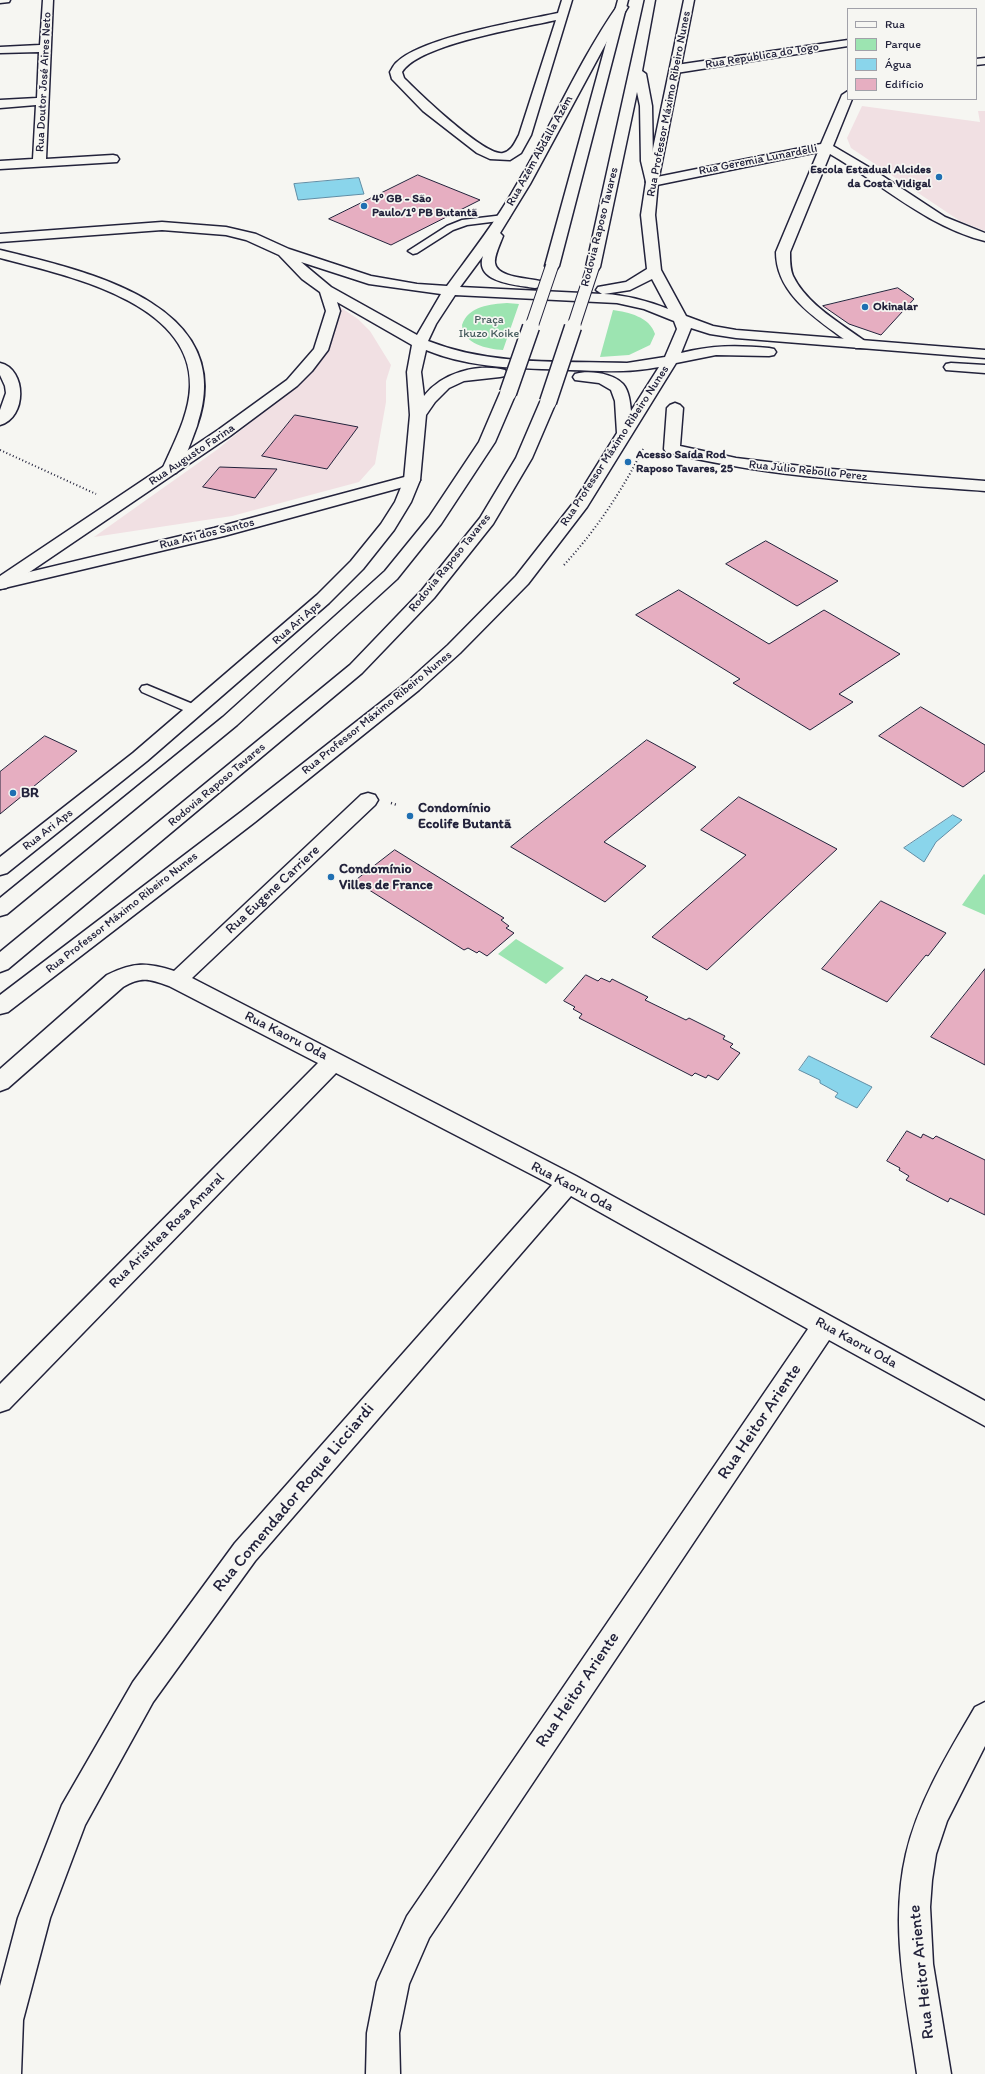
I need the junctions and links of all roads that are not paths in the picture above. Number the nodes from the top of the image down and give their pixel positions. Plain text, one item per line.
1 (0, 0) edge
2 (5, 0) edge
3 (48, 0) edge
4 (567, 0) edge
5 (650, 0) edge
6 (689, 0) edge
7 (623, 4) edge
8 (563, 15) junction
9 (847, 43) edge
10 (44, 48) junction
11 (0, 50) edge
12 (638, 63) junction
13 (676, 69) junction
14 (847, 97) edge
15 (43, 101) junction
16 (0, 104) edge
17 (826, 147) junction
18 (113, 159) dead end
19 (39, 163) junction
20 (0, 165) edge
21 (652, 182) junction
22 (502, 220) junction
23 (985, 237) edge
24 (0, 238) edge
25 (413, 251) dead end
26 (284, 252) junction
27 (0, 254) edge
28 (654, 270) junction
29 (326, 290) junction
30 (451, 290) junction
31 (681, 319) junction
32 (420, 343) junction
33 (861, 345) junction
34 (783, 353) dead end
35 (985, 354) edge
36 (671, 359) junction
37 (938, 366) dead end
38 (0, 367) edge
39 (985, 369) edge
40 (675, 408) dead end
41 (418, 415) junction
42 (0, 420) edge
43 (622, 439) junction
44 (170, 470) junction
45 (412, 480) junction
46 (985, 486) edge
47 (0, 584) edge
48 (147, 689) dead end
49 (195, 710) junction
50 (368, 800) dead end
51 (0, 868) edge
52 (0, 909) edge
53 (0, 964) edge
54 (177, 980) junction
55 (0, 1006) edge
56 (334, 1061) junction
57 (0, 1082) edge
58 (568, 1183) junction
59 (824, 1326) junction
60 (0, 1401) edge
61 (985, 1414) edge
62 (985, 1717) edge
63 (4, 2074) edge
64 (383, 2074) edge
65 (934, 2074) edge

1 - 2 main road
3 - 10 main road, Rua Doutor José Aires Neto
4 - 8 main road, Rua Azém Abdalla Azém
5 - 12 main road, Rodovia Raposo Tavares
6 - 13 main road, Rua Professor Máximo Ribeiro Nunes
7 - 22 main road, Rua Azém Abdalla Azém
7 - 52 main road, bridge
8 - 8 main road, Rua Azém Abdalla Azém
9 - 13 main road, Rua República do Togo
10 - 11 main road
10 - 15 main road, Rua Doutor José Aires Neto
12 - 21 main road
12 - 53 main road, Rodovia Raposo Tavares, bridge
13 - 21 main road, Rua Professor Máximo Ribeiro Nunes
14 - 17 main road
15 - 16 main road
15 - 19 main road, Rua Doutor José Aires Neto
17 - 21 main road, Rua Geremia Lunardelli
17 - 23 main road, Rua Geremia Lunardelli
17 - 33 main road
18 - 19 main road
19 - 20 main road
21 - 28 main road, Rua Professor Máximo Ribeiro Nunes
22 - 25 lane
22 - 28 main road
22 - 30 main road, Rua Azém Abdalla Azém
24 - 26 main road
26 - 29 main road
26 - 30 main road
27 - 44 main road
28 - 31 main road, Rua Professor Máximo Ribeiro Nunes
29 - 32 main road
29 - 44 main road, Rua Augusto Farina
30 - 31 main road
30 - 32 main road, Rua Ari Aps
31 - 33 main road
31 - 36 main road, Rua Professor Máximo Ribeiro Nunes
32 - 36 main road
32 - 41 main road, Rua Ari Aps
33 - 35 main road
34 - 36 main road
36 - 43 main road, Rua Professor Máximo Ribeiro Nunes
37 - 39 main road
38 - 42 main road
40 - 46 main road, Rua Júlio Rebollo Perez
41 - 43 main road
41 - 45 main road, Rua Ari Aps
43 - 55 main road, Rua Professor Máximo Ribeiro Nunes
44 - 47 main road, Rua Augusto Farina
45 - 47 main road, Rua Ari dos Santos
45 - 49 main road, Rua Ari Aps
48 - 49 lane
49 - 51 main road, Rua Ari Aps
50 - 54 main road, Rua Eugene Carriere
54 - 56 main road, Rua Kaoru Oda
54 - 57 main road, Rua Kaoru Oda
56 - 58 main road, Rua Kaoru Oda
56 - 60 main road, Rua Aristhea Rosa Amaral
58 - 59 main road, Rua Kaoru Oda
58 - 63 main road, Rua Comendador Roque Licciardi
59 - 61 main road, Rua Kaoru Oda
59 - 64 main road, Rua Heitor Ariente
62 - 65 main road, Rua Heitor Ariente

